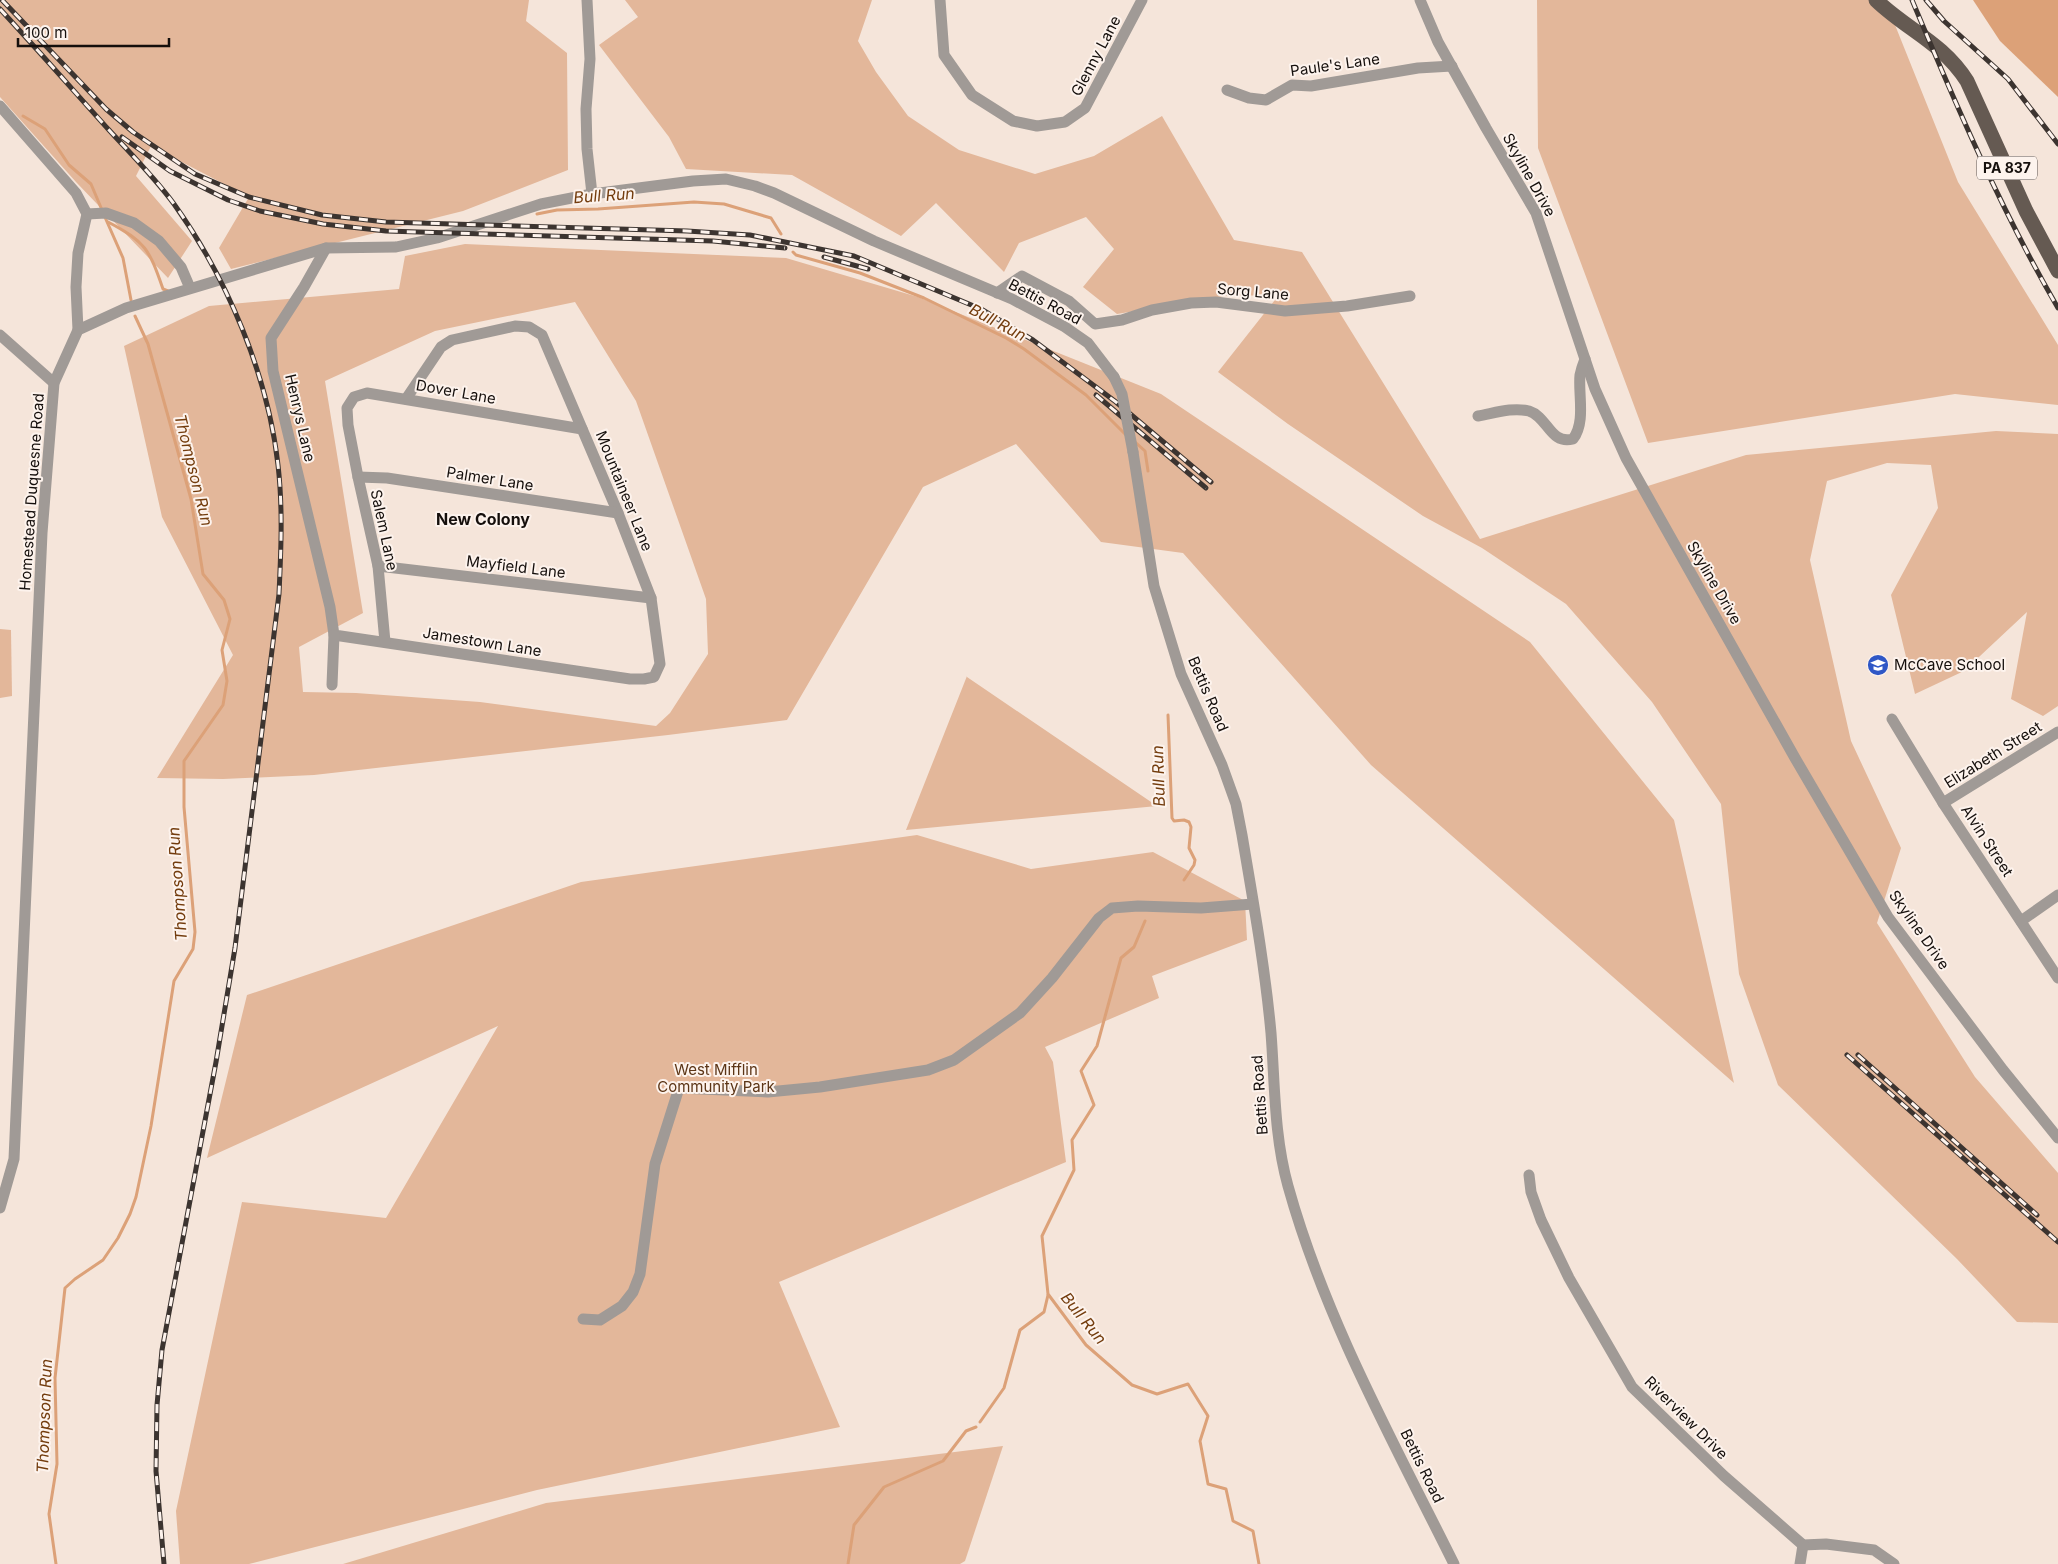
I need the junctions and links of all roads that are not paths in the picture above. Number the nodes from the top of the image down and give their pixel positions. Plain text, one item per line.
1 (587, 0) edge
2 (940, 0) edge
3 (1142, 0) edge
4 (1420, 0) edge
5 (1876, 0) edge
6 (1452, 66) junction
7 (1227, 90) dead end
8 (0, 106) edge
9 (592, 194) junction
10 (87, 214) junction
11 (326, 248) junction
12 (2058, 271) edge
13 (190, 288) junction
14 (997, 293) junction
15 (1410, 296) dead end
16 (78, 330) junction
17 (0, 335) edge
18 (1585, 359) junction
19 (54, 383) junction
20 (406, 399) junction
21 (1478, 416) dead end
22 (348, 425) joint
23 (582, 429) junction
24 (358, 478) junction
25 (618, 513) junction
26 (378, 566) junction
27 (651, 598) junction
28 (334, 635) junction
29 (385, 642) junction
30 (654, 677) joint
31 (332, 685) dead end
32 (1892, 719) dead end
33 (2058, 732) edge
34 (1943, 802) junction
35 (2058, 895) edge
36 (1253, 904) junction
37 (2021, 920) junction
38 (2058, 978) edge
39 (2058, 1138) edge
40 (1529, 1175) dead end
41 (0, 1208) edge
42 (583, 1319) dead end
43 (1803, 1545) junction
44 (1454, 1564) edge
45 (1800, 1564) edge
46 (1894, 1564) edge

1 - 9 street
2 - 3 street, Glenny Lane
4 - 6 street, Skyline Drive
5 - 12 main road, PA 837
6 - 7 street, Paule's Lane
6 - 18 street, Skyline Drive
8 - 10 street
9 - 11 street
9 - 14 street, Bettis Road
10 - 13 street
10 - 16 street
11 - 13 street
11 - 28 street, Henrys Lane
13 - 16 street
14 - 15 street, Sorg Lane
14 - 36 street, Bettis Road, bridge
16 - 19 street, Homestead Duquesne Road
17 - 19 street
18 - 21 street
18 - 39 street, Skyline Drive
19 - 41 street, Homestead Duquesne Road
20 - 22 street, Dover Lane
20 - 23 street, Dover Lane
20 - 23 street, Mountaineer Lane
22 - 24 street, Salem Lane
23 - 25 street, Mountaineer Lane
24 - 25 street, Palmer Lane
24 - 26 street, Salem Lane
25 - 27 street, Mountaineer Lane
26 - 27 street, Mayfield Lane
26 - 29 street, Salem Lane
27 - 30 street, Mountaineer Lane
28 - 29 street, Jamestown Lane
28 - 31 street
29 - 30 street, Jamestown Lane
32 - 34 street, Alvin Street
33 - 34 street, Elizabeth Street
34 - 37 street, Alvin Street
35 - 37 street
36 - 42 street
36 - 44 street, Bettis Road
37 - 38 street, Alvin Street
40 - 43 street, Riverview Drive
43 - 45 street
43 - 46 street

